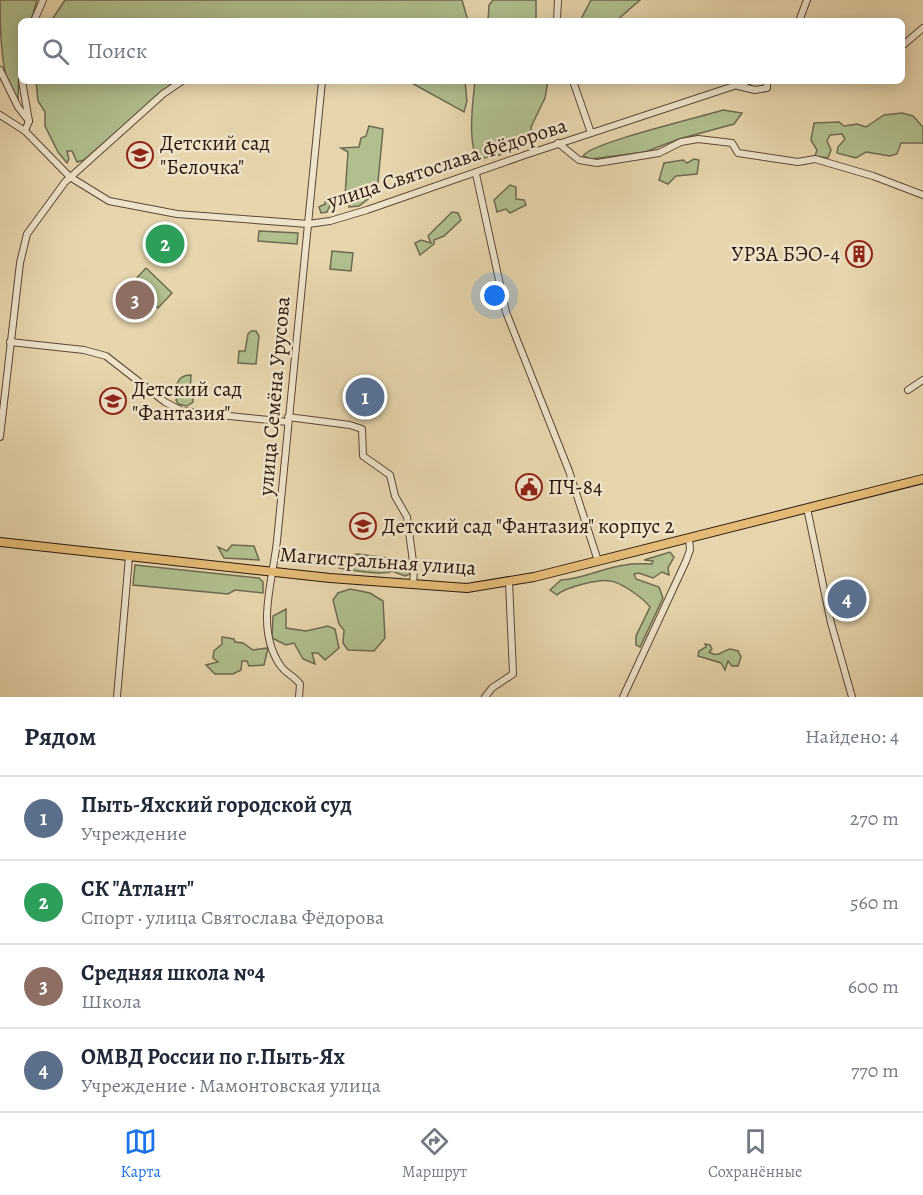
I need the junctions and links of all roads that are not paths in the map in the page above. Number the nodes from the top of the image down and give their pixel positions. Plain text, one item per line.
1 (42, 0) edge
2 (558, 0) edge
3 (807, 0) edge
4 (35, 18) edge
5 (557, 18) edge
6 (800, 18) edge
7 (921, 29) edge
8 (905, 43) edge
9 (0, 70) edge
10 (23, 84) edge
11 (178, 84) edge
12 (321, 84) edge
13 (574, 84) edge
14 (741, 84) edge
15 (767, 84) edge
16 (735, 86) junction
17 (0, 115) edge
18 (29, 121) junction
19 (25, 131) junction
20 (591, 133) junction
21 (558, 144) junction
22 (476, 174) junction
23 (70, 177) junction
24 (923, 195) edge
25 (308, 224) junction
26 (10, 342) junction
27 (923, 380) edge
28 (908, 390) dead end
29 (288, 420) junction
30 (0, 437) edge
31 (923, 479) edge
32 (807, 508) junction
33 (689, 538) junction
34 (0, 542) edge
35 (129, 556) junction
36 (598, 561) junction
37 (272, 572) junction
38 (509, 582) junction
39 (413, 585) junction
40 (117, 697) edge
41 (299, 697) edge
42 (485, 697) edge
43 (623, 697) edge
44 (852, 697) edge

1 - 4 street
2 - 5 street
3 - 6 street
7 - 8 street
9 - 18 street
10 - 18 street
11 - 23 street
12 - 25 street, улица Семёна Урусова
13 - 20 street
14 - 16 street, улица Святослава Фёдорова
15 - 16 street
16 - 20 street, улица Святослава Фёдорова
17 - 19 street, улица Святослава Фёдорова
18 - 19 street
19 - 23 street, улица Святослава Фёдорова
20 - 21 street, улица Святослава Фёдорова
21 - 22 street, улица Святослава Фёдорова
21 - 24 street
22 - 25 street, улица Святослава Фёдорова
22 - 36 street
23 - 25 street, улица Святослава Фёдорова
23 - 26 street
25 - 29 street, улица Семёна Урусова
26 - 29 street
26 - 30 street
27 - 28 street
29 - 37 street, улица Семёна Урусова
29 - 39 street
31 - 32 main road, Магистральная улица
32 - 33 main road, Магистральная улица
32 - 44 street
33 - 36 main road, Магистральная улица
33 - 43 street
34 - 35 main road, Магистральная улица
35 - 37 main road, Магистральная улица
35 - 40 street
36 - 38 main road, Магистральная улица
37 - 39 main road, Магистральная улица
37 - 41 street, улица Семёна Урусова
38 - 39 main road, Магистральная улица
38 - 42 street

